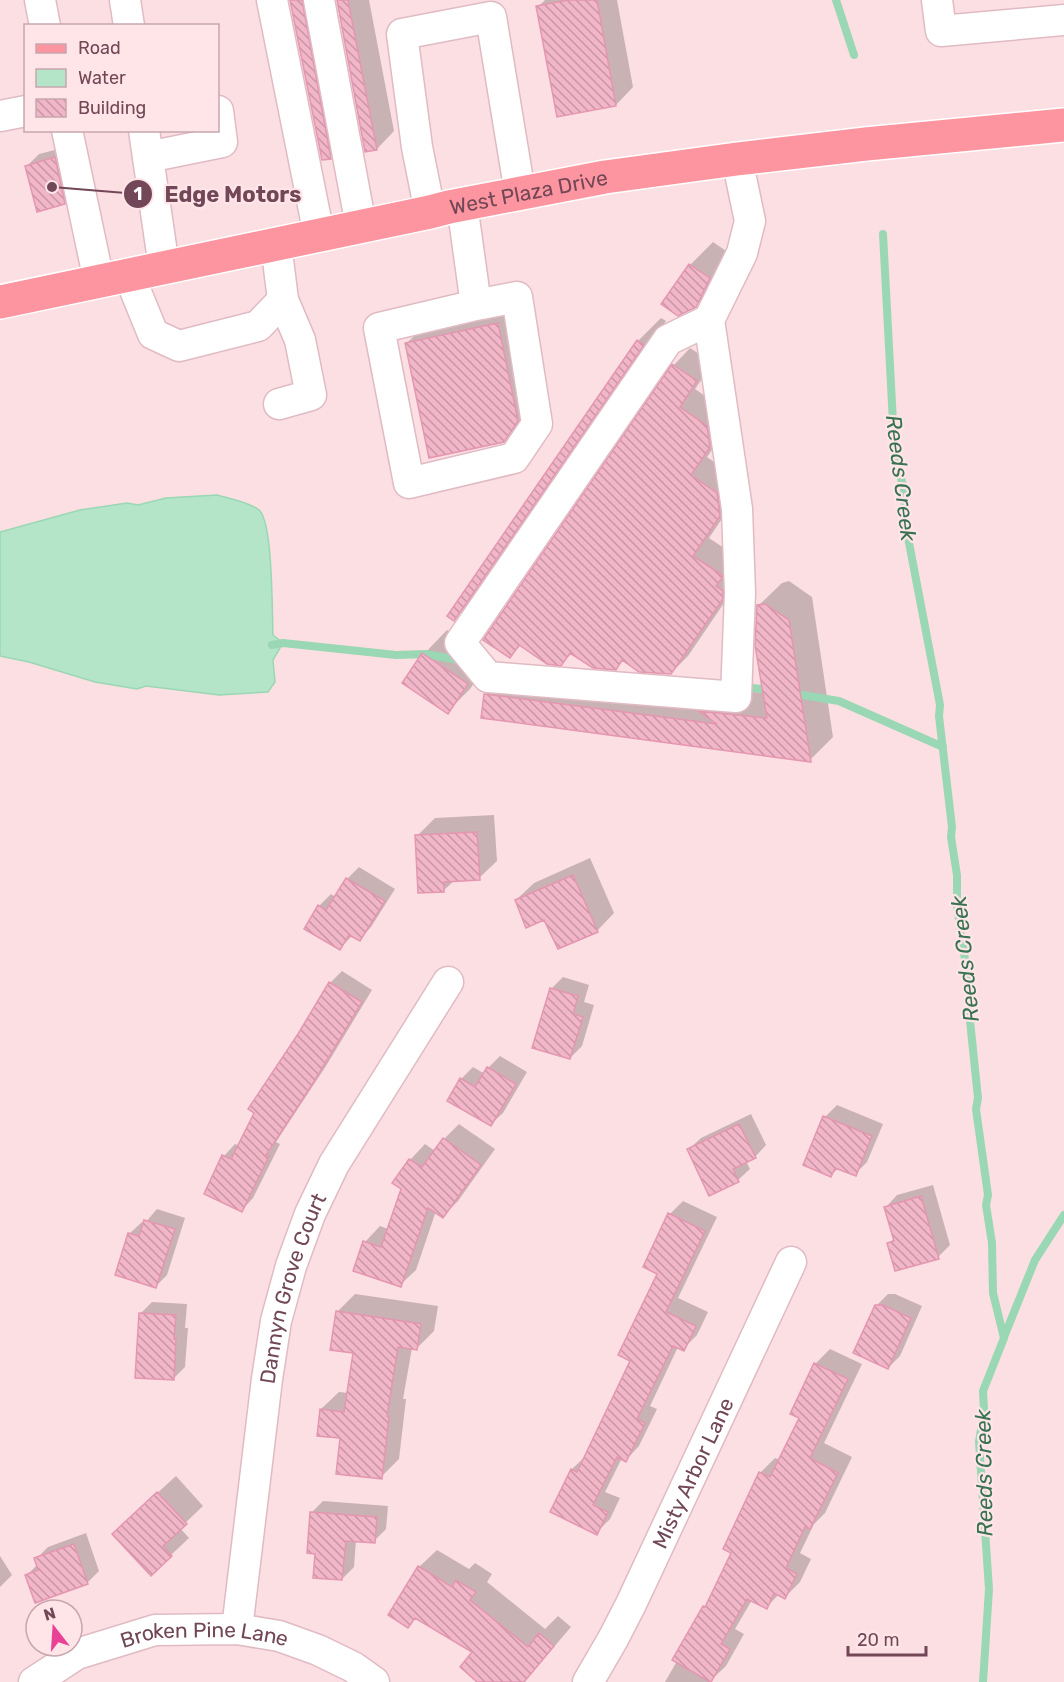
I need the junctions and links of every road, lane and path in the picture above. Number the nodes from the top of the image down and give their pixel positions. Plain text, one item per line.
1 (40, 0) edge
2 (125, 0) edge
3 (272, 0) edge
4 (319, 0) edge
5 (937, 0) edge
6 (1064, 21) edge
7 (45, 24) edge
8 (129, 24) edge
9 (24, 111) edge
10 (0, 116) edge
11 (219, 119) edge
12 (1064, 125) edge
13 (68, 132) edge
14 (146, 144) edge
15 (737, 159) junction
16 (520, 193) junction
17 (462, 204) junction
18 (430, 212) junction
19 (362, 226) junction
20 (319, 235) junction
21 (276, 244) junction
22 (164, 267) junction
23 (114, 278) junction
24 (0, 300) edge
25 (283, 300) junction
26 (476, 305) junction
27 (709, 320) junction
28 (279, 404) dead end
29 (448, 982) dead end
30 (791, 1262) dead end
31 (237, 1629) junction
32 (34, 1682) edge
33 (374, 1682) edge
34 (588, 1682) edge

1 - 7 street
2 - 8 street
3 - 20 street
4 - 19 street
5 - 6 street
9 - 10 street
11 - 14 street
12 - 15 main road, West Plaza Drive
13 - 23 street
14 - 22 street
15 - 16 main road, West Plaza Drive
15 - 27 street
16 - 17 main road, West Plaza Drive
16 - 18 street
17 - 18 main road, West Plaza Drive
17 - 26 street
18 - 19 main road, West Plaza Drive
19 - 20 main road, West Plaza Drive
20 - 21 main road, West Plaza Drive
21 - 22 main road, West Plaza Drive
21 - 25 street
22 - 23 main road, West Plaza Drive
23 - 24 main road, West Plaza Drive
23 - 25 street
25 - 28 street
26 - 26 street
27 - 27 street
29 - 31 street, Dannyn Grove Court
30 - 34 street, Misty Arbor Lane
31 - 32 street, Broken Pine Lane
31 - 33 street, Broken Pine Lane

